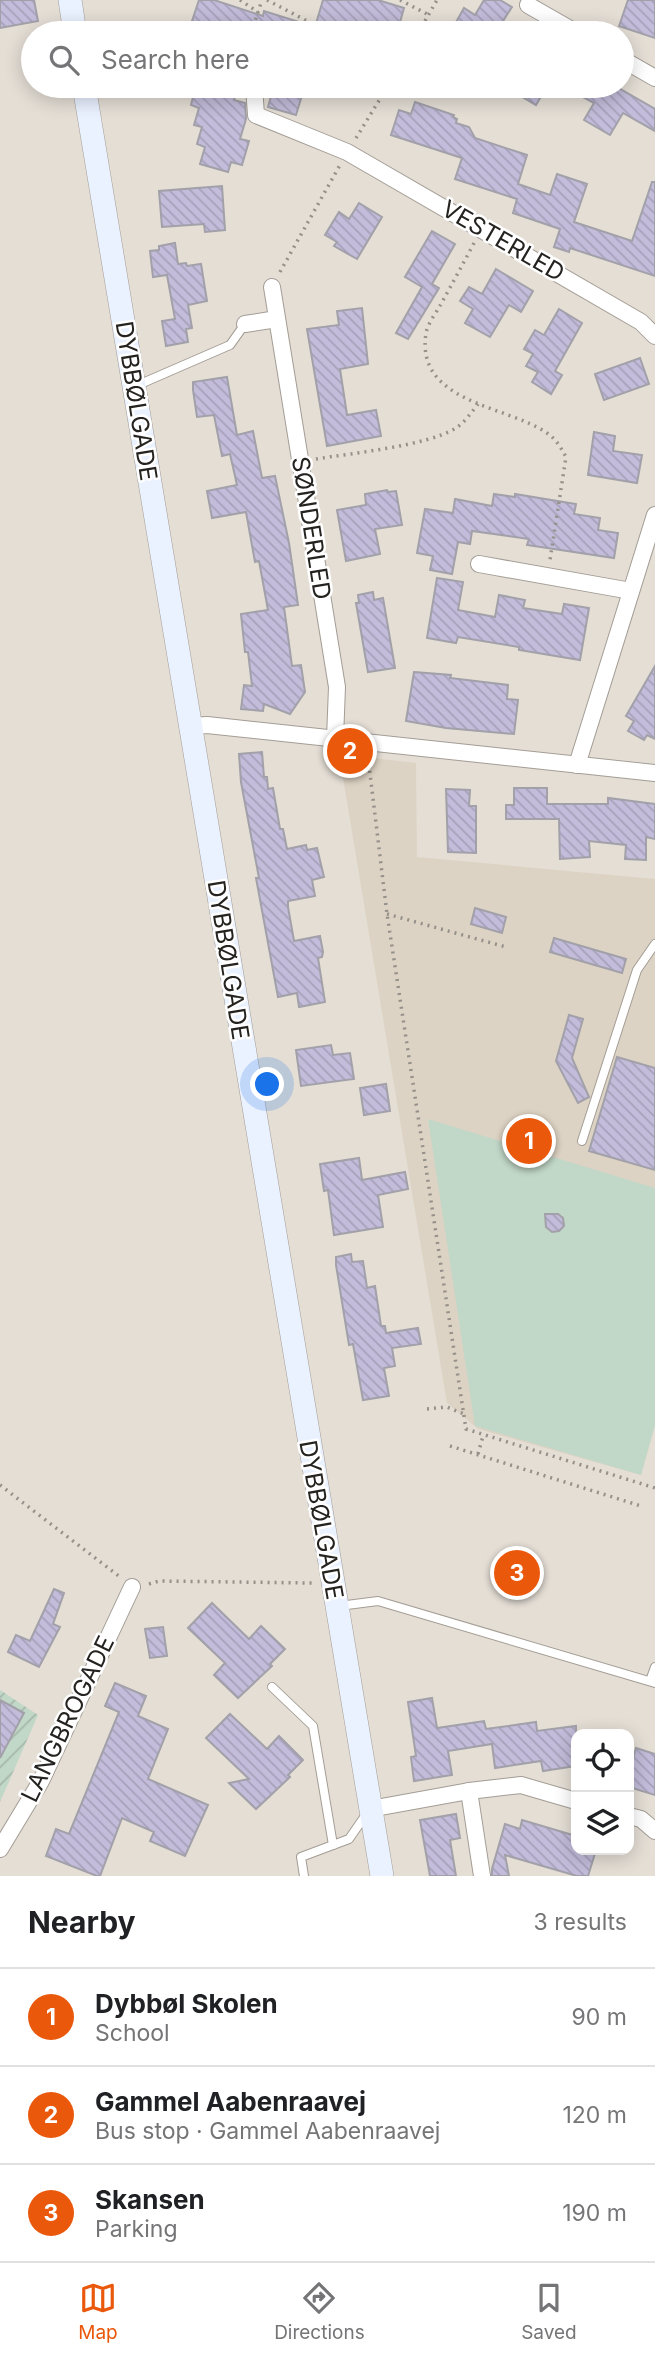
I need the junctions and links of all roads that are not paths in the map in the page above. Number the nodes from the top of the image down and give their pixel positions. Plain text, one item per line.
1 (70, 0) edge
2 (528, 5) dead end
3 (73, 21) edge
4 (556, 21) edge
5 (634, 66) edge
6 (655, 78) edge
7 (86, 98) edge
8 (255, 98) edge
9 (272, 287) road end
10 (277, 318) junction
11 (245, 324) joint
12 (655, 335) edge
13 (133, 387) junction
14 (655, 515) edge
15 (479, 564) dead end
16 (631, 591) junction
17 (189, 726) junction
18 (335, 739) junction
19 (577, 765) junction
20 (655, 773) edge
21 (655, 944) edge
22 (582, 1141) dead end
23 (132, 1587) road end
24 (336, 1606) junction
25 (655, 1667) edge
26 (653, 1682) edge
27 (272, 1687) dead end
28 (469, 1791) junction
29 (571, 1800) edge
30 (370, 1809) junction
31 (634, 1817) edge
32 (655, 1831) edge
33 (333, 1845) junction
34 (0, 1849) edge
35 (304, 1876) edge
36 (382, 1876) edge
37 (482, 1876) edge

1 - 3 street
2 - 4 street
5 - 6 street
7 - 13 street, DYBBØLGADE
8 - 12 street, VESTERLED
9 - 10 street, SØNDERLED
10 - 11 street
10 - 18 street, SØNDERLED
11 - 13 lane
13 - 17 street, DYBBØLGADE
14 - 16 street
15 - 16 street
16 - 19 street
17 - 18 street
17 - 24 street, DYBBØLGADE
18 - 19 street
19 - 20 street
21 - 22 lane
23 - 34 street, LANGBROGADE
24 - 26 lane
24 - 30 street, DYBBØLGADE
25 - 26 lane
27 - 33 lane
28 - 29 street
28 - 30 street
28 - 37 street
30 - 33 lane
30 - 36 street, DYBBØLGADE
31 - 32 street
33 - 35 lane

